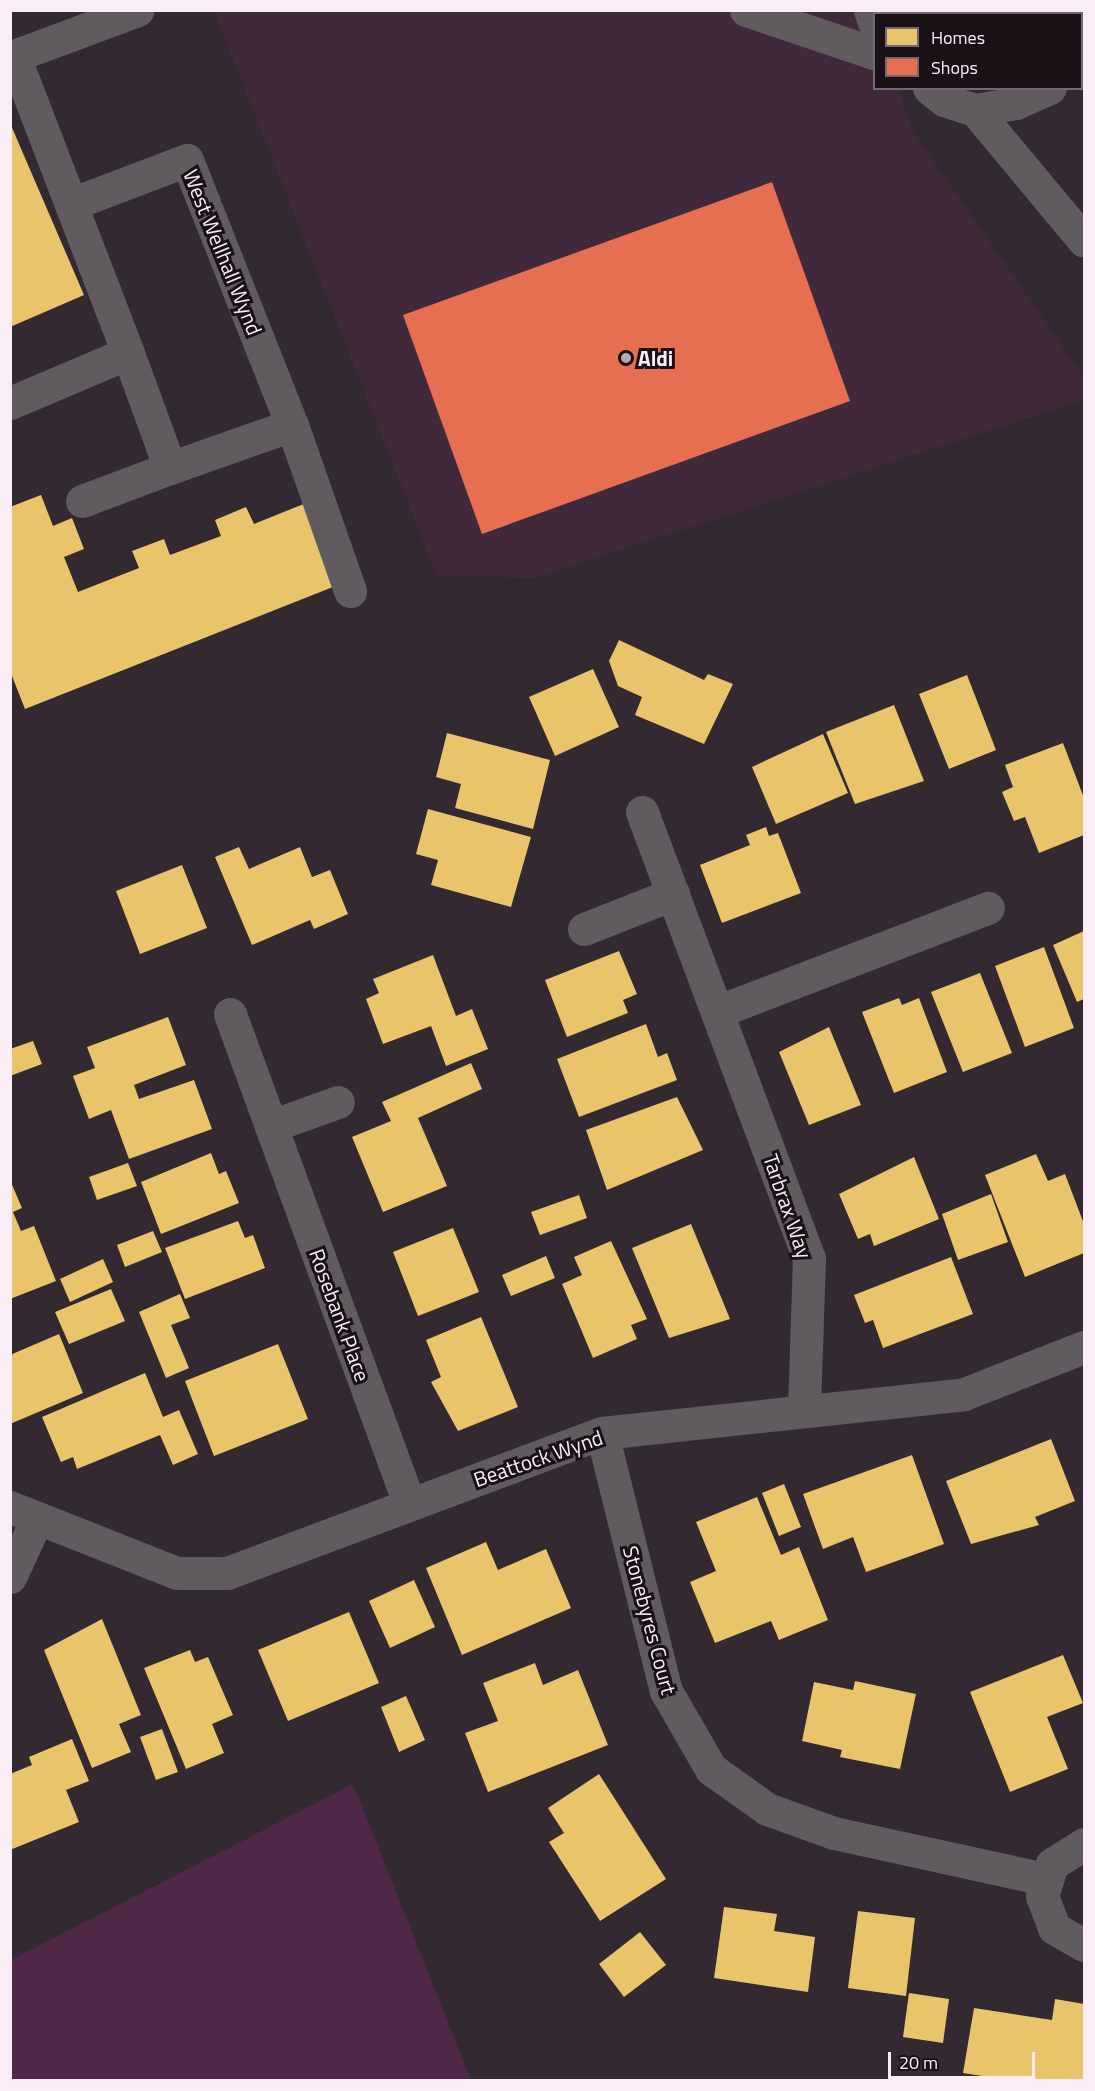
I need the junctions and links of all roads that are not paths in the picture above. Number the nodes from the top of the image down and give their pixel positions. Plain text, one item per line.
1 (138, 10) edge
2 (746, 10) edge
3 (873, 53) edge
4 (932, 90) edge
5 (1045, 90) edge
6 (975, 110) junction
7 (70, 204) junction
8 (1084, 241) edge
9 (128, 353) junction
10 (10, 403) edge
11 (292, 425) junction
12 (171, 468) junction
13 (82, 501) dead end
14 (350, 591) dead end
15 (642, 812) dead end
16 (673, 894) junction
17 (988, 908) dead end
18 (585, 929) dead end
19 (719, 1011) junction
20 (230, 1014) dead end
21 (338, 1102) dead end
22 (271, 1126) junction
23 (1084, 1347) edge
24 (804, 1409) junction
25 (602, 1433) junction
26 (409, 1504) junction
27 (23, 1514) edge
28 (10, 1577) edge
29 (1084, 1844) edge
30 (1045, 1879) junction
31 (1084, 1945) edge

1 - 7 street
2 - 3 street
4 - 6 street
5 - 6 street
6 - 8 street
7 - 9 street
7 - 11 street, West Wellhall Wynd
9 - 10 street
9 - 12 street
11 - 12 street
11 - 14 street, West Wellhall Wynd
12 - 13 street
15 - 16 street, Tarbrax Way
16 - 18 street
16 - 19 street, Tarbrax Way
17 - 19 street
19 - 24 street, Tarbrax Way
20 - 22 street, Rosebank Place
21 - 22 street
22 - 26 street, Rosebank Place
23 - 24 street, Beattock Wynd
24 - 25 street, Beattock Wynd
25 - 26 street, Beattock Wynd
25 - 30 street, Stonebyres Court
26 - 27 street, Beattock Wynd
27 - 28 street
29 - 30 street
30 - 31 street

